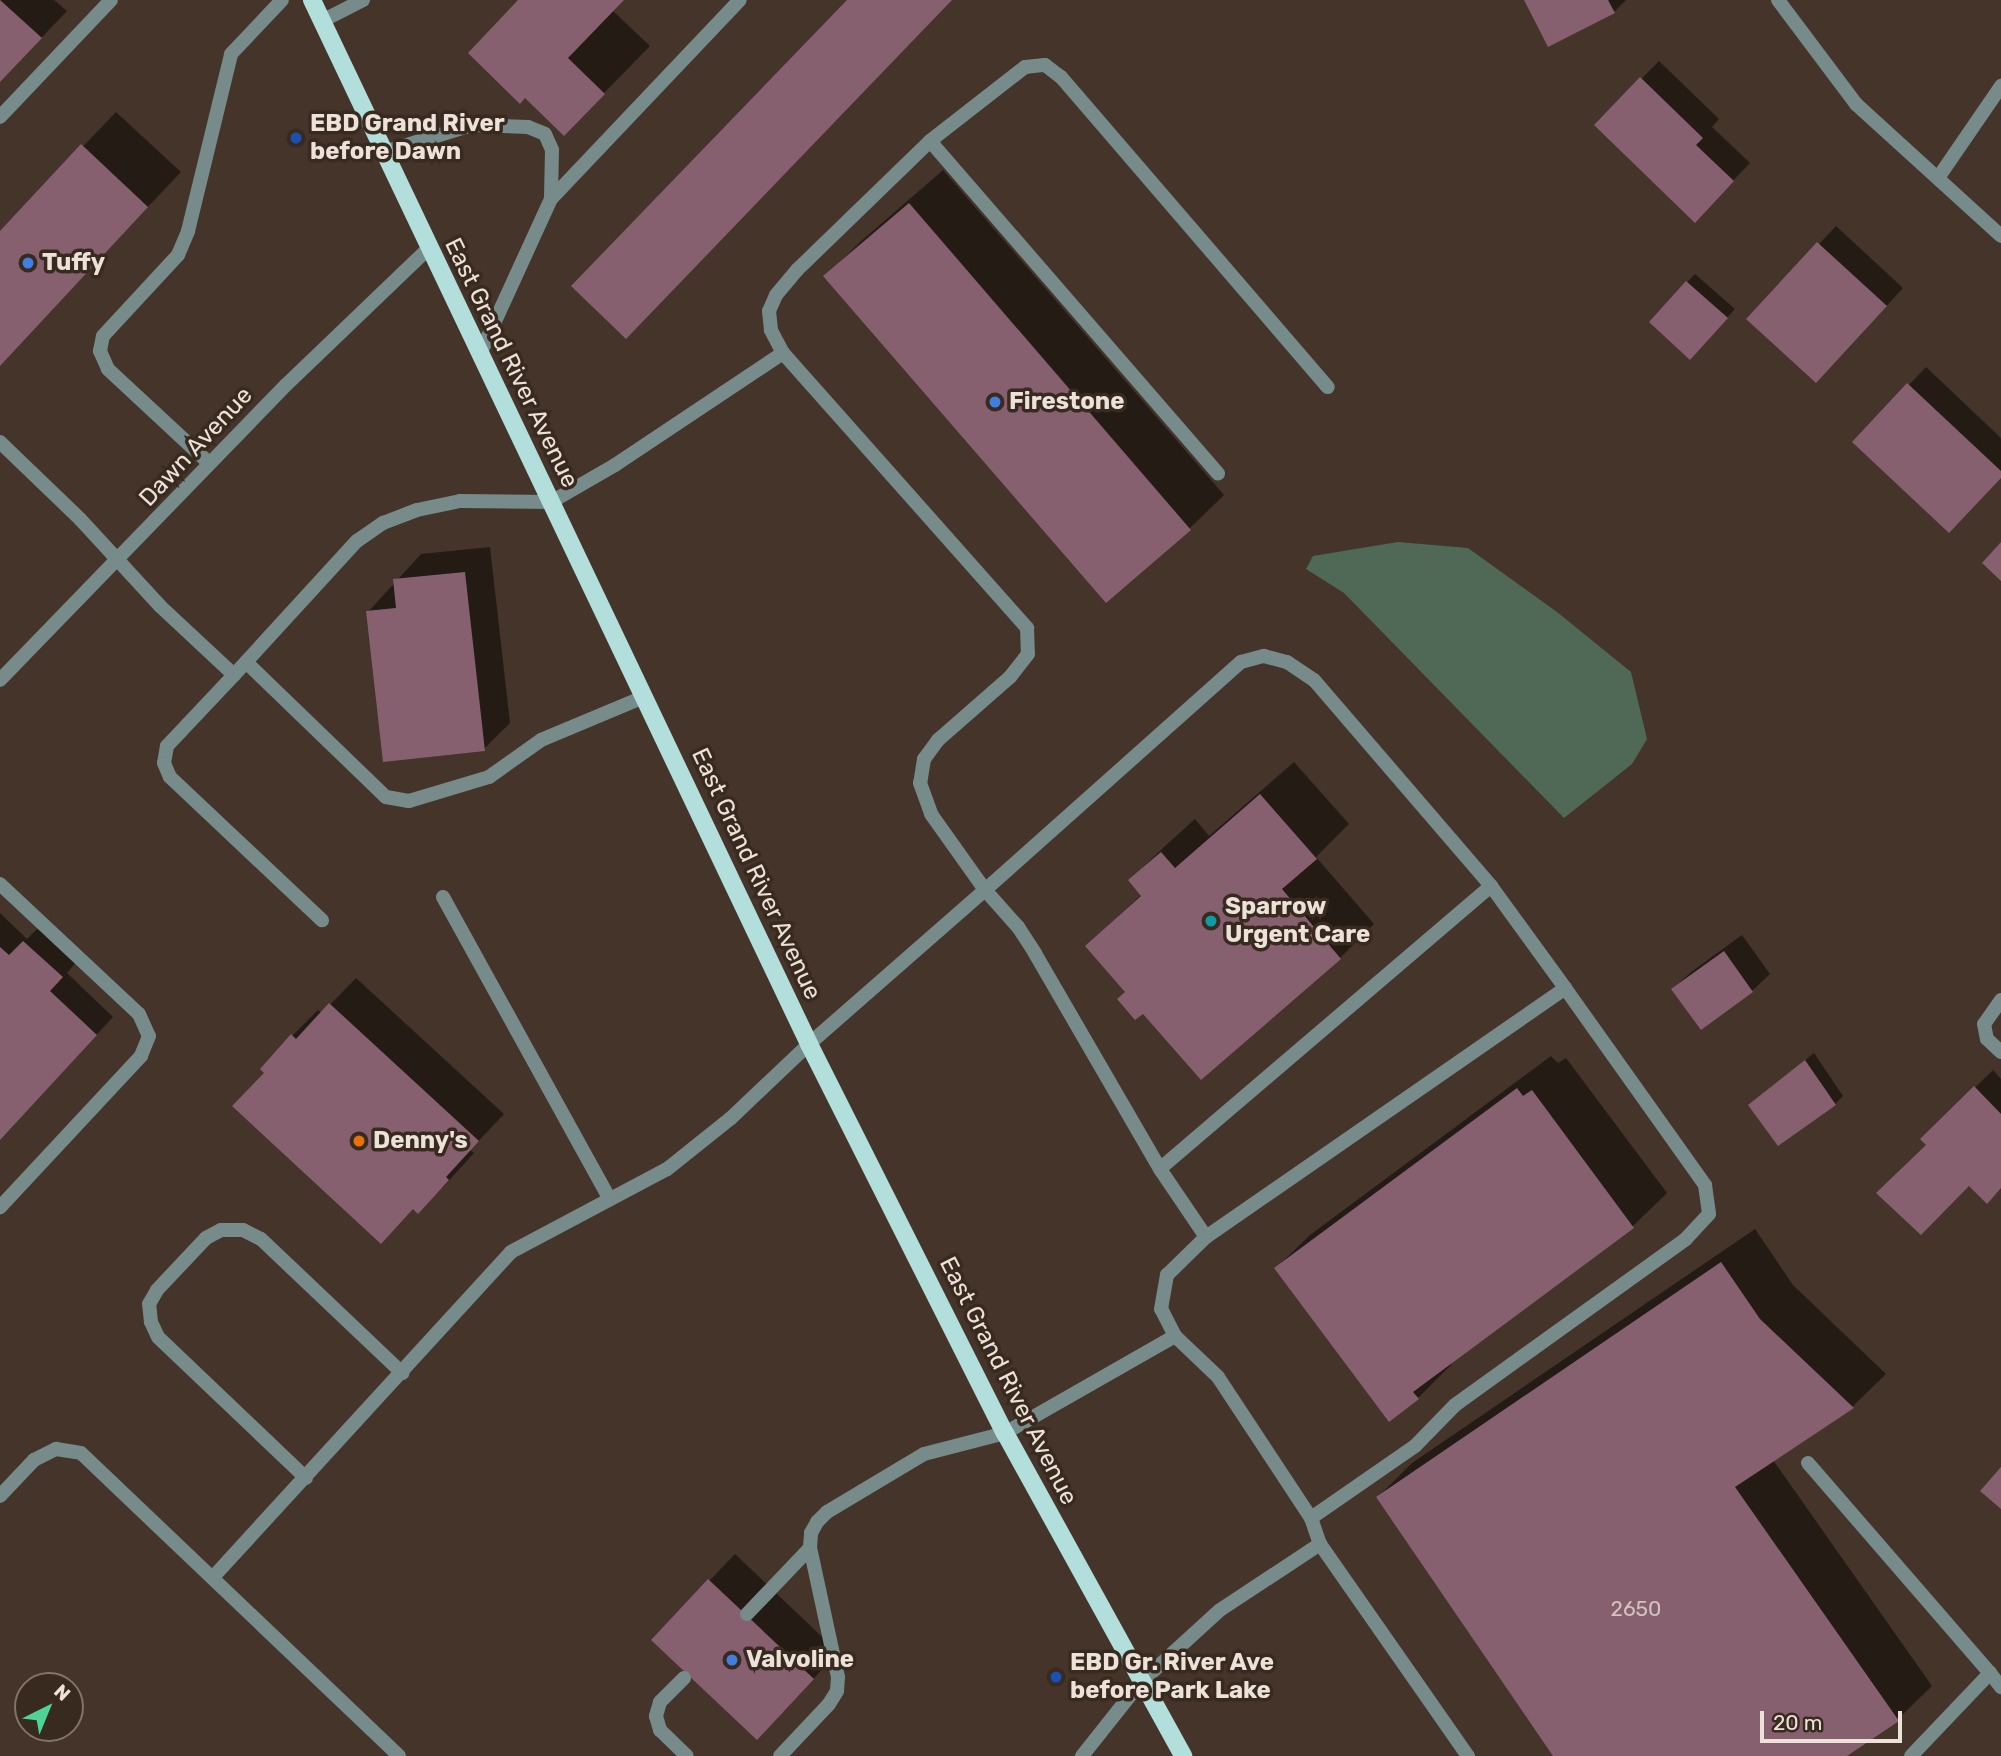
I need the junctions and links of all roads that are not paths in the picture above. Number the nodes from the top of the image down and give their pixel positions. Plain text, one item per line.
1 (111, 0) edge
2 (282, 0) edge
3 (312, 0) edge
4 (363, 0) edge
5 (740, 0) edge
6 (1778, 0) edge
7 (322, 21) junction
8 (2001, 86) edge
9 (0, 117) edge
10 (930, 141) junction
11 (384, 152) junction
12 (1938, 178) junction
13 (551, 199) junction
14 (2001, 236) edge
15 (429, 248) junction
16 (783, 353) junction
17 (480, 354) junction
18 (1328, 387) dead end
19 (0, 442) edge
20 (209, 463) junction
21 (1218, 473) dead end
22 (551, 502) junction
23 (118, 559) junction
24 (246, 662) junction
25 (234, 675) junction
26 (0, 680) edge
27 (644, 697) junction
28 (0, 884) edge
29 (1491, 886) junction
30 (985, 890) junction
31 (443, 897) dead end
32 (322, 920) dead end
33 (1565, 988) junction
34 (2001, 1000) edge
35 (809, 1044) junction
36 (2001, 1052) edge
37 (1160, 1169) junction
38 (610, 1199) junction
39 (0, 1207) edge
40 (1206, 1237) junction
41 (1175, 1336) junction
42 (402, 1373) junction
43 (1005, 1433) junction
44 (1808, 1463) dead end
45 (306, 1478) junction
46 (0, 1496) edge
47 (1311, 1518) junction
48 (1320, 1545) junction
49 (810, 1548) junction
50 (213, 1577) junction
51 (747, 1614) dead end
52 (1990, 1673) junction
53 (684, 1678) dead end
54 (1140, 1683) junction
55 (2001, 1687) edge
56 (399, 1756) edge
57 (687, 1756) edge
58 (780, 1756) edge
59 (1082, 1756) edge
60 (1183, 1756) edge
61 (1468, 1756) edge
62 (1911, 1756) edge

1 - 9 street
2 - 20 street
3 - 7 main road, East Grand River Avenue
4 - 7 street
5 - 13 street
6 - 12 street
7 - 11 main road, East Grand River Avenue
8 - 12 street
10 - 16 street
10 - 18 street
10 - 21 street
11 - 13 street
11 - 15 main road, East Grand River Avenue
12 - 14 street
13 - 17 street
15 - 17 main road, East Grand River Avenue
15 - 20 street, Dawn Avenue
16 - 22 street
16 - 30 street
17 - 22 main road, East Grand River Avenue
19 - 23 street
20 - 23 street, Dawn Avenue
22 - 24 street
22 - 27 main road, East Grand River Avenue
23 - 25 street
23 - 26 street, Dawn Avenue
24 - 25 street
24 - 27 street
25 - 32 street
27 - 35 main road, East Grand River Avenue
28 - 39 street
29 - 30 street
29 - 33 street
29 - 37 street
30 - 35 street
30 - 37 street
31 - 38 street
33 - 40 street
33 - 47 street
34 - 36 street
35 - 38 street
35 - 43 main road, East Grand River Avenue
37 - 40 street
38 - 42 street
40 - 41 street
41 - 43 street
41 - 47 street
42 - 45 street
42 - 45 street
43 - 49 street
43 - 54 main road, East Grand River Avenue
44 - 52 street
45 - 50 street
46 - 50 street
47 - 48 street
48 - 54 street
48 - 61 street
49 - 51 street
49 - 58 street
50 - 56 street
52 - 55 street
52 - 62 street
53 - 57 street
54 - 59 street
54 - 60 main road, East Grand River Avenue

